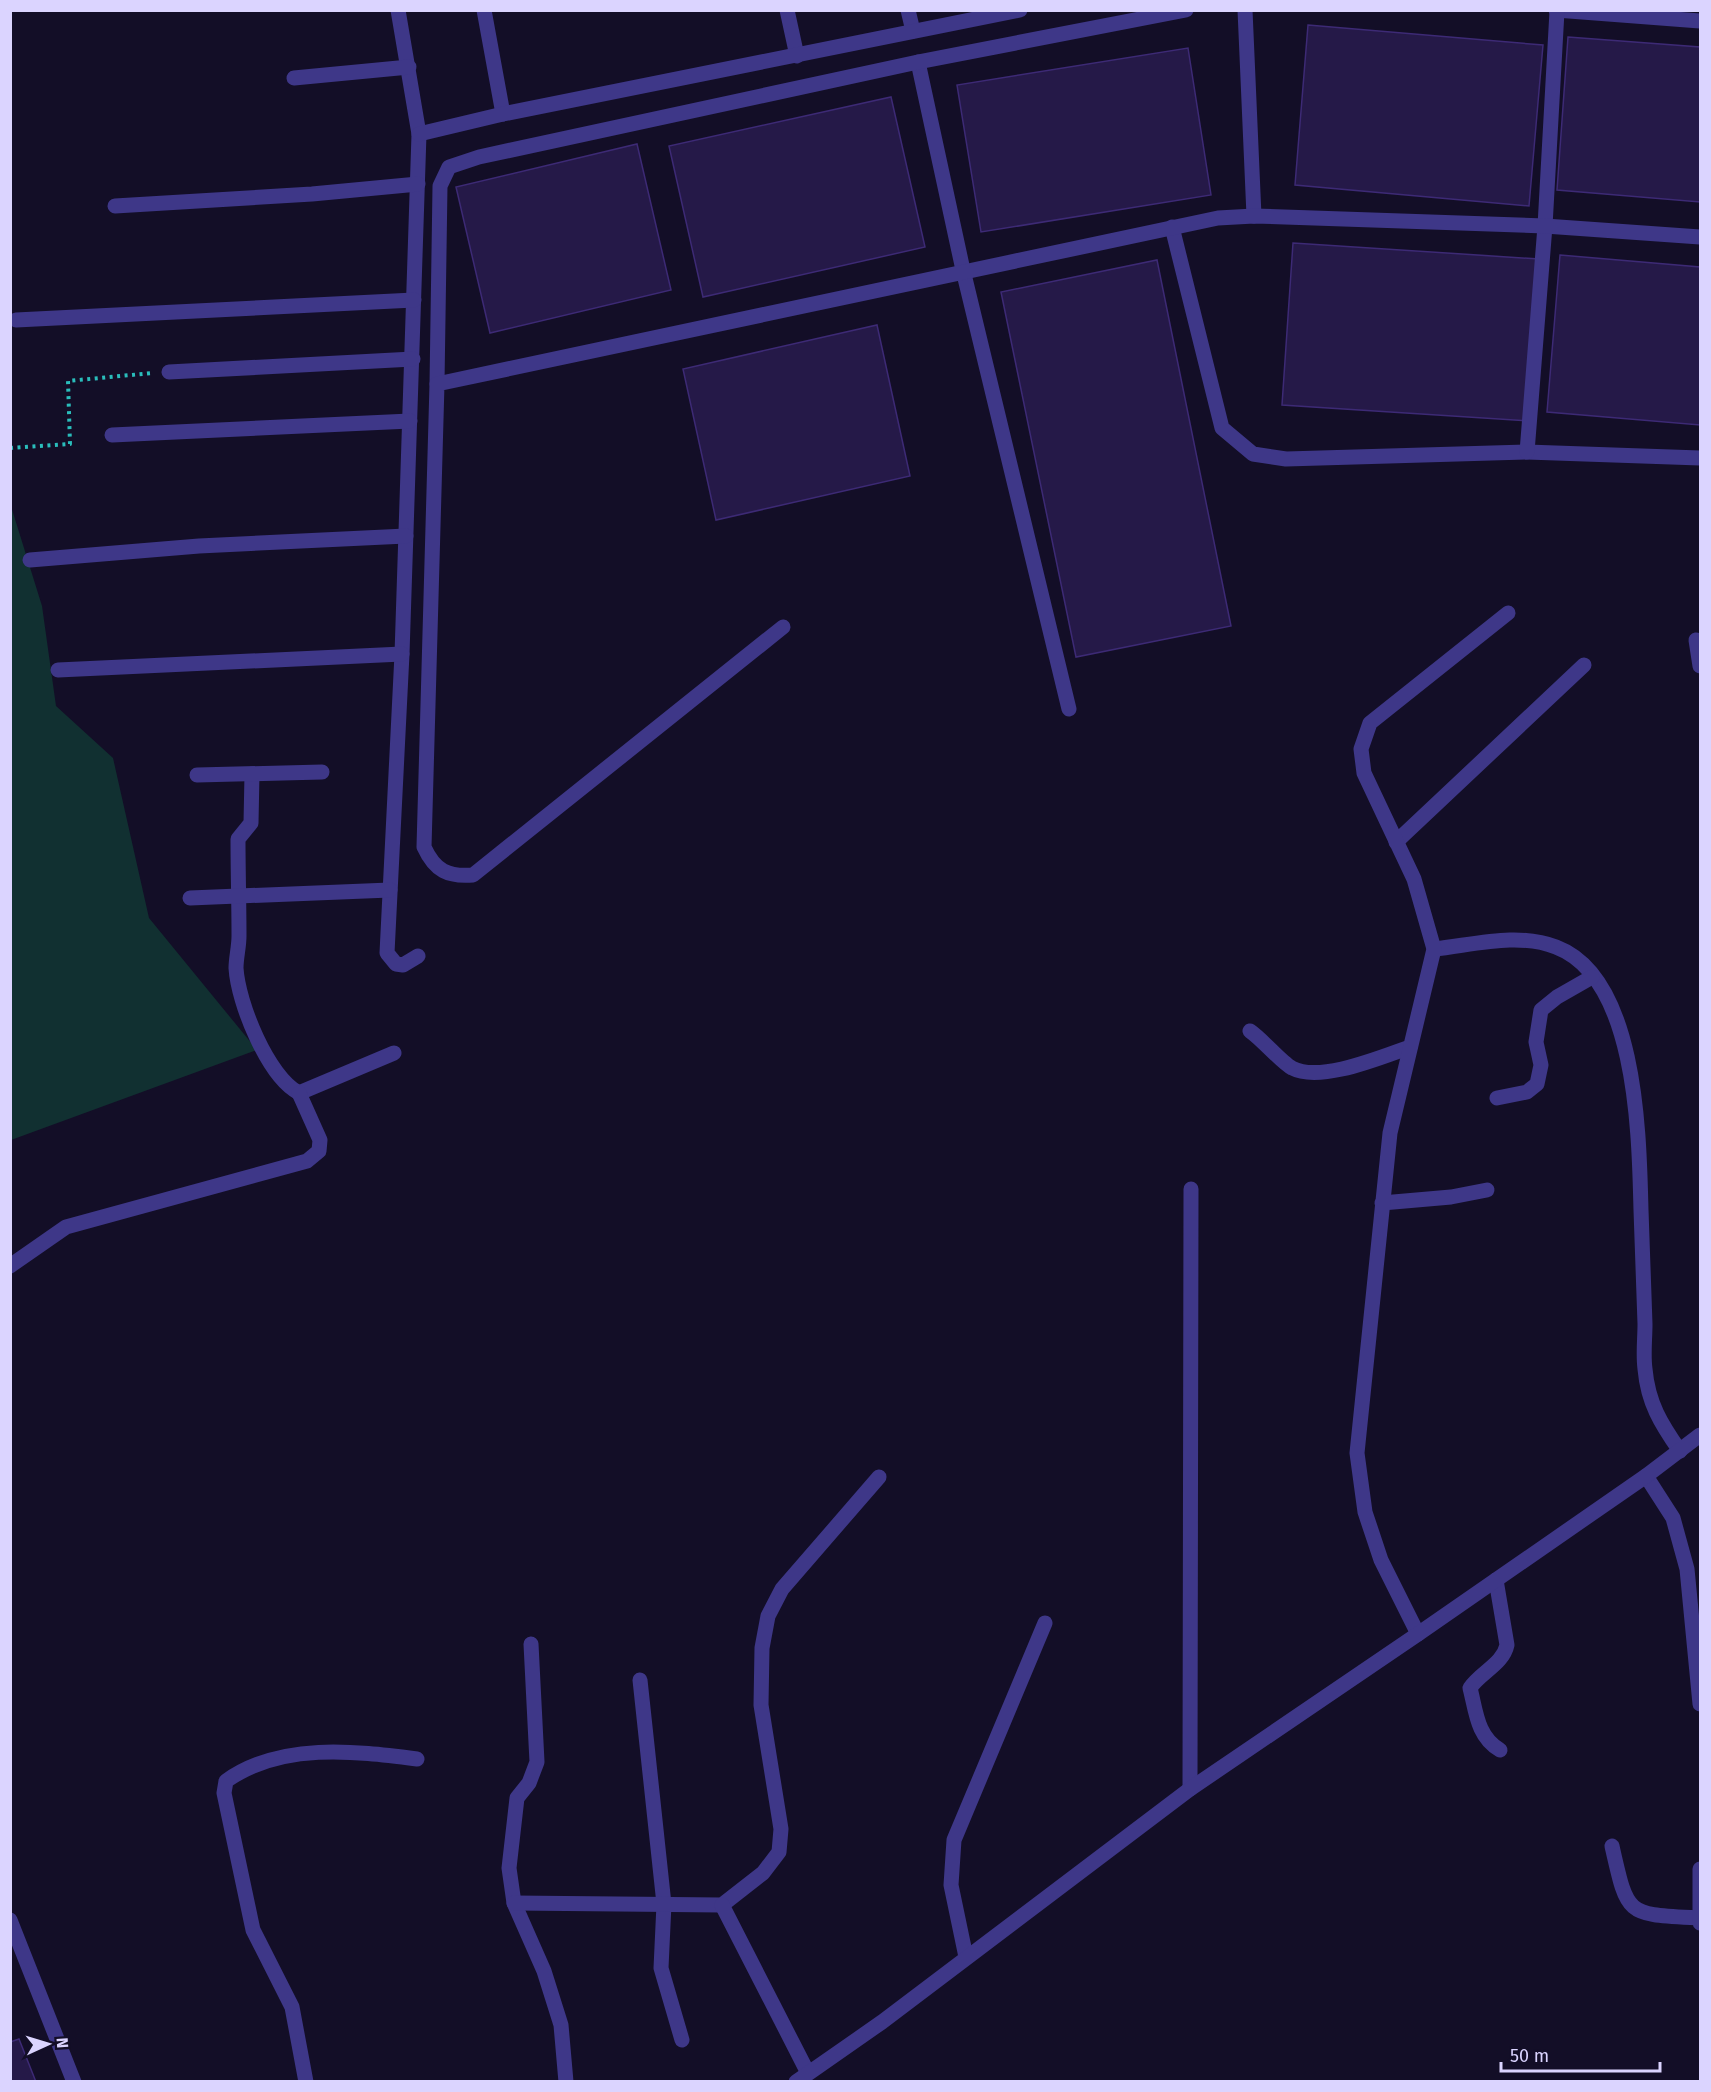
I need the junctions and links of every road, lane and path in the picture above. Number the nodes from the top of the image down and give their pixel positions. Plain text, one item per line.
1 (398, 10) edge
2 (484, 10) edge
3 (788, 10) edge
4 (908, 10) edge
5 (1020, 10) edge
6 (1186, 10) edge
7 (1245, 10) edge
8 (1557, 11) edge
9 (1701, 21) edge
10 (912, 31) junction
11 (797, 56) junction
12 (918, 62) junction
13 (409, 67) junction
14 (294, 78) dead end
15 (503, 114) junction
16 (419, 134) junction
17 (418, 184) junction
18 (115, 206) dead end
19 (1254, 216) junction
20 (1545, 226) junction
21 (1172, 227) junction
22 (1701, 237) edge
23 (963, 270) junction
24 (414, 300) junction
25 (16, 320) dead end
26 (413, 359) junction
27 (169, 372) joint
28 (437, 384) junction
29 (410, 421) junction
30 (112, 435) dead end
31 (10, 448) edge
32 (1527, 452) junction
33 (1701, 458) edge
34 (406, 536) junction
35 (30, 560) dead end
36 (1508, 613) dead end
37 (783, 627) dead end
38 (1696, 640) dead end
39 (402, 654) junction
40 (1584, 665) dead end
41 (1701, 666) edge
42 (58, 670) dead end
43 (1069, 709) dead end
44 (322, 772) dead end
45 (252, 774) junction
46 (197, 775) dead end
47 (1396, 842) junction
48 (390, 891) junction
49 (237, 895) junction
50 (190, 898) dead end
51 (1434, 949) junction
52 (418, 956) dead end
53 (1592, 977) junction
54 (1250, 1030) dead end
55 (1410, 1047) junction
56 (394, 1053) dead end
57 (299, 1093) junction
58 (1497, 1098) dead end
59 (1191, 1189) dead end
60 (1487, 1190) dead end
61 (1382, 1203) junction
62 (10, 1266) edge
63 (1701, 1435) edge
64 (1680, 1451) junction
65 (1646, 1476) junction
66 (879, 1477) dead end
67 (1496, 1580) junction
68 (1045, 1623) dead end
69 (1418, 1634) junction
70 (531, 1644) dead end
71 (640, 1680) dead end
72 (1701, 1704) edge
73 (1500, 1750) dead end
74 (417, 1759) dead end
75 (1190, 1789) junction
76 (1612, 1846) dead end
77 (1701, 1869) edge
78 (514, 1903) junction
79 (664, 1904) junction
80 (723, 1905) junction
81 (10, 1920) edge
82 (1700, 1920) edge
83 (966, 1957) junction
84 (682, 2040) dead end
85 (802, 2078) edge
86 (74, 2082) edge
87 (306, 2082) edge
88 (566, 2082) edge

1 - 13 street
2 - 15 street
3 - 11 street
4 - 10 street
5 - 10 street
6 - 12 street
7 - 19 street
8 - 9 street
8 - 20 street
10 - 11 street
11 - 15 street
12 - 23 street
12 - 28 street
13 - 14 street
13 - 16 street
15 - 16 street
16 - 17 street
17 - 18 street
17 - 24 street
19 - 20 street
19 - 21 street
20 - 22 street
20 - 32 street
21 - 23 street
21 - 32 street
23 - 28 street
23 - 43 street
24 - 25 street
24 - 26 street
26 - 27 street
26 - 29 street
27 - 31 path
28 - 37 street
29 - 30 street
29 - 34 street
32 - 33 street
34 - 35 street
34 - 39 street
36 - 47 street
38 - 41 street
39 - 42 street
39 - 48 street
40 - 47 street
44 - 45 street
45 - 46 street
45 - 49 street
47 - 51 street
48 - 49 street
48 - 52 street
49 - 50 street
49 - 57 street
51 - 53 street
51 - 55 street
53 - 58 street
53 - 64 street
54 - 55 street
55 - 61 street
56 - 57 street
57 - 62 street
59 - 75 street
60 - 61 street
61 - 69 street
63 - 64 street
64 - 65 street
65 - 67 street
65 - 72 street
66 - 80 street
67 - 69 street
67 - 73 street
68 - 83 street
69 - 75 street
70 - 78 street
71 - 79 street
74 - 87 street
75 - 83 street
76 - 82 street
77 - 82 street
78 - 79 street
78 - 88 street
79 - 80 street
79 - 84 street
80 - 85 street
81 - 86 street
83 - 85 street

